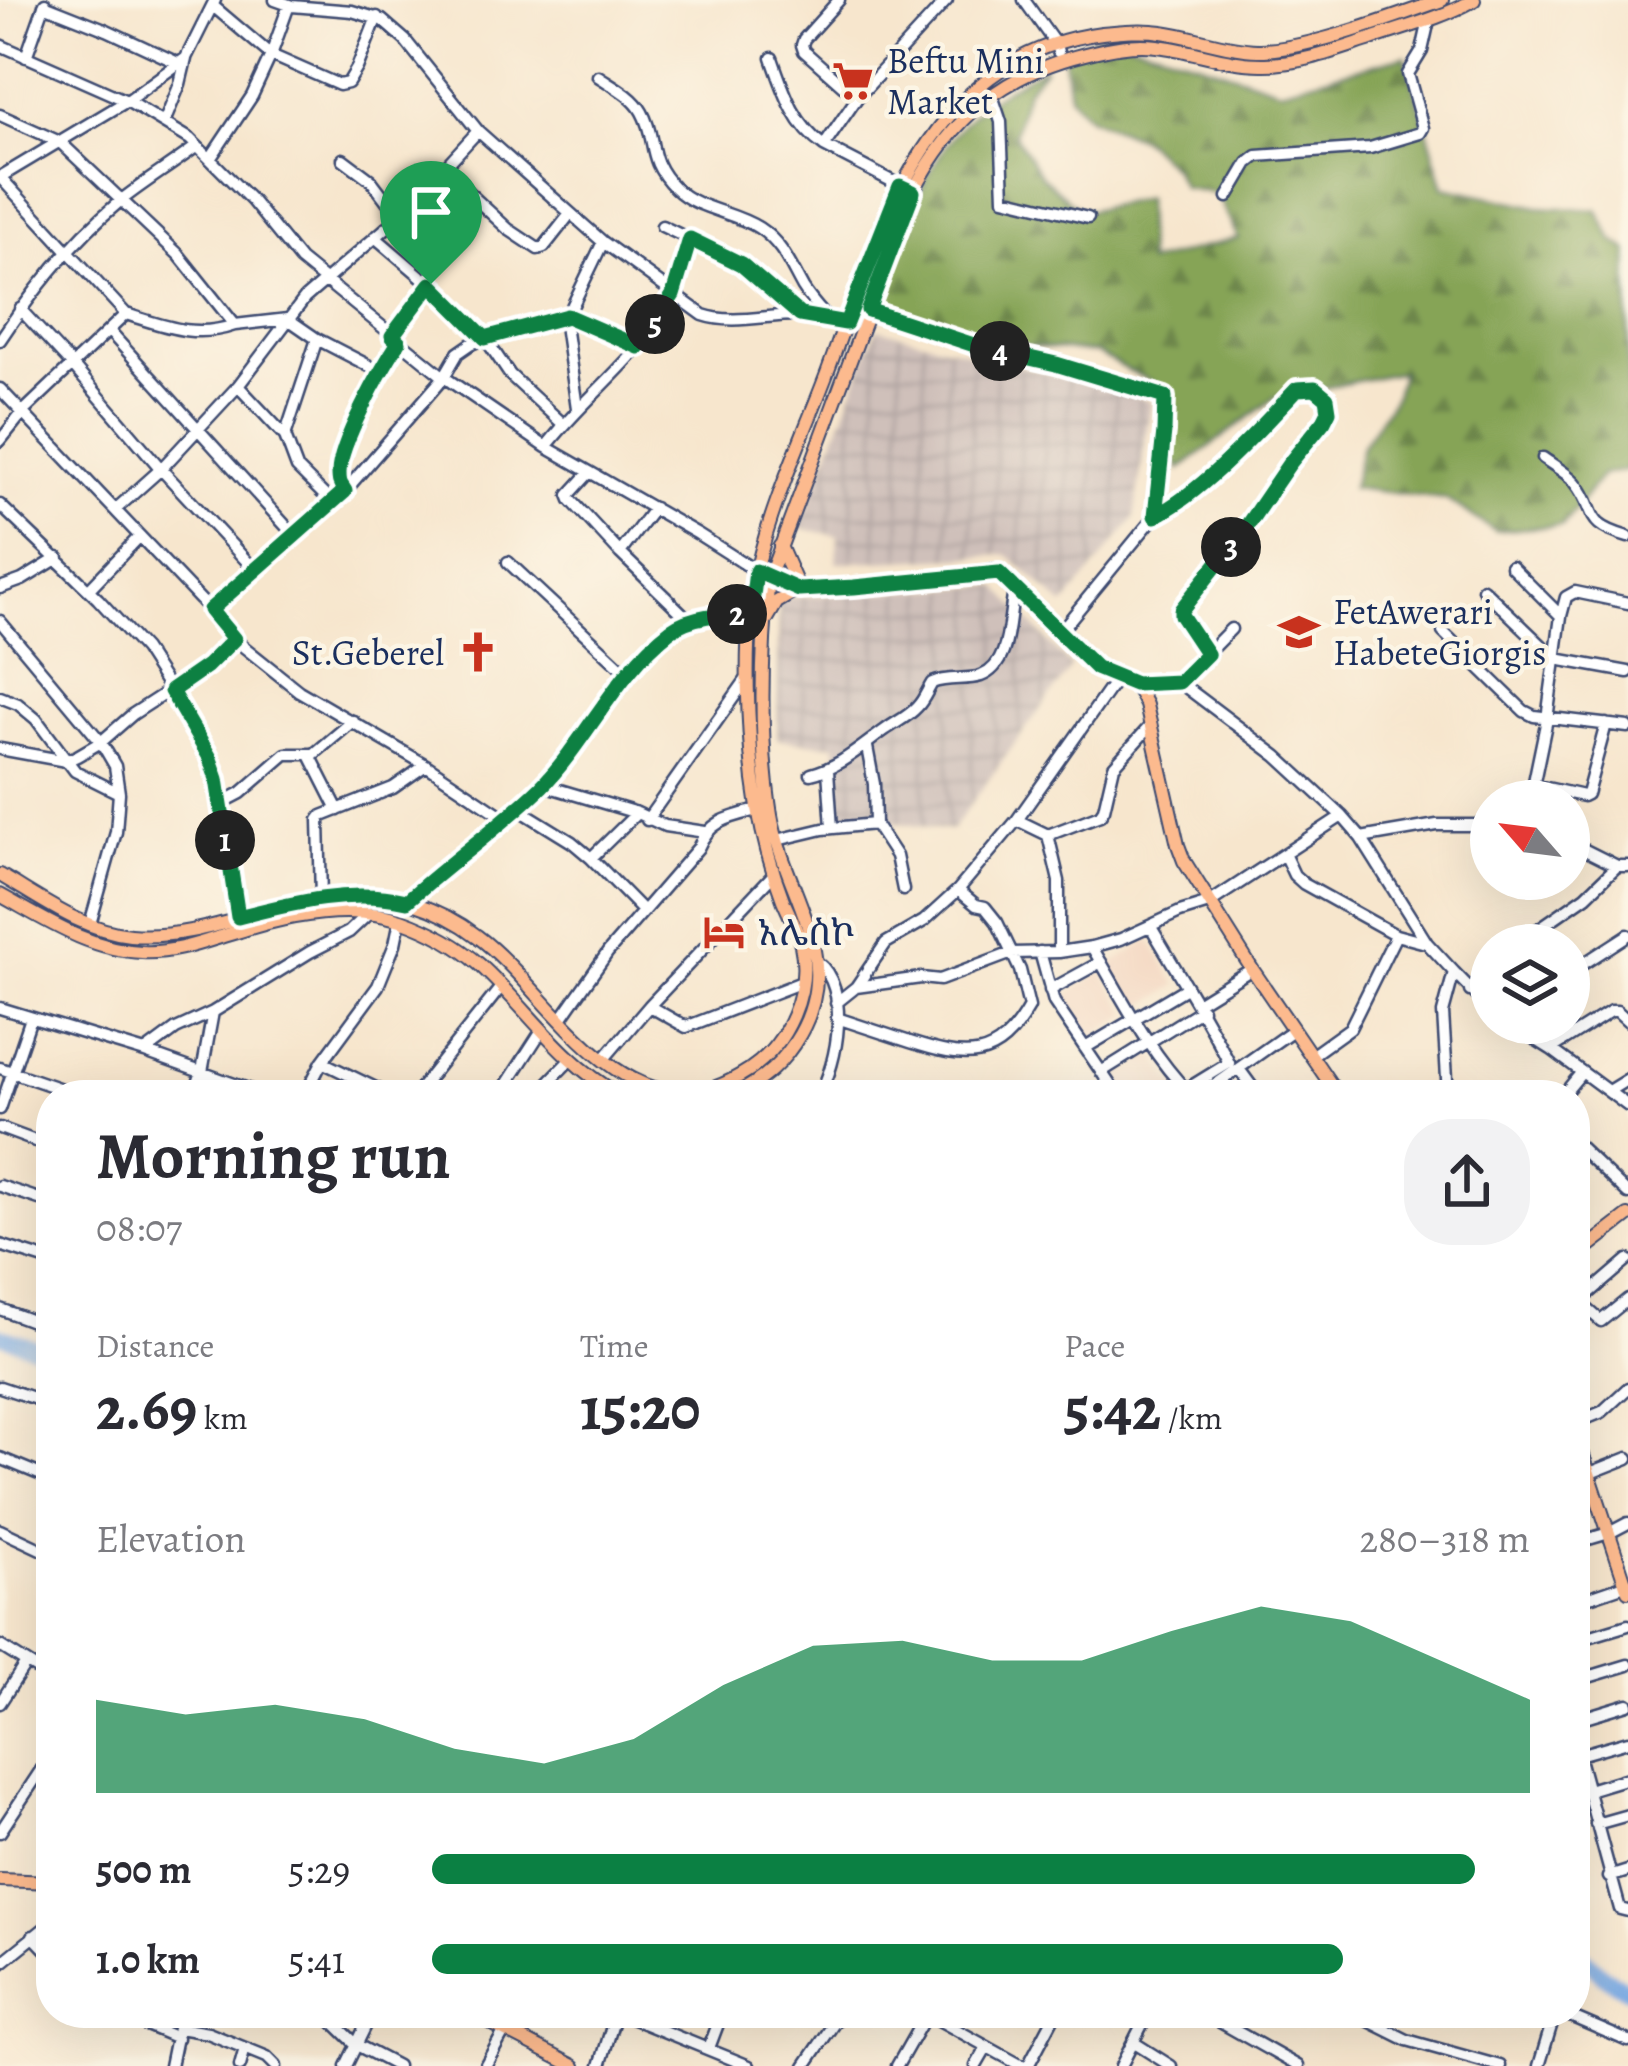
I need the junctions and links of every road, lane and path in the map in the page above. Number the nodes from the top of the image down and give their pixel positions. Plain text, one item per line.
1 (275, 0) edge
2 (839, 0) edge
3 (947, 0) edge
4 (1024, 0) edge
5 (1442, 0) edge
6 (1474, 0) edge
7 (45, 2) edge
8 (214, 3) edge
9 (289, 4) junction
10 (1411, 5) edge
11 (377, 17) junction
12 (1430, 20) junction
13 (0, 46) edge
14 (1058, 52) junction
15 (271, 55) junction
16 (26, 57) junction
17 (772, 58) dead end
18 (182, 60) junction
19 (598, 76) dead end
20 (992, 95) junction
21 (857, 98) junction
22 (127, 101) junction
23 (0, 115) edge
24 (164, 123) junction
25 (478, 131) junction
26 (59, 142) junction
27 (197, 146) junction
28 (824, 146) junction
29 (210, 159) junction
30 (343, 159) dead end
31 (0, 177) edge
32 (907, 189) junction
33 (467, 191) dead end
34 (1228, 197) dead end
35 (120, 202) junction
36 (570, 214) junction
37 (399, 217) junction
38 (1088, 218) dead end
39 (662, 226) dead end
40 (375, 237) junction
41 (690, 239) junction
42 (603, 242) junction
43 (69, 249) junction
44 (323, 280) junction
45 (431, 284) junction
46 (673, 295) junction
47 (20, 309) junction
48 (868, 310) junction
49 (126, 314) junction
50 (800, 315) junction
51 (565, 317) junction
52 (288, 319) junction
53 (827, 319) junction
54 (254, 321) junction
55 (846, 323) junction
56 (235, 325) junction
57 (109, 331) junction
58 (485, 338) junction
59 (317, 339) junction
60 (396, 339) junction
61 (0, 340) edge
62 (271, 342) junction
63 (639, 347) junction
64 (73, 366) junction
65 (380, 371) junction
66 (443, 377) junction
67 (238, 386) junction
68 (0, 389) edge
69 (578, 408) junction
70 (24, 412) junction
71 (563, 424) junction
72 (198, 429) junction
73 (285, 436) junction
74 (0, 441) edge
75 (546, 446) junction
76 (1543, 458) dead end
77 (160, 469) junction
78 (589, 473) junction
79 (345, 491) junction
80 (333, 504) junction
81 (0, 505) edge
82 (654, 508) junction
83 (116, 510) junction
84 (1155, 516) junction
85 (295, 535) junction
86 (139, 537) junction
87 (1628, 537) edge
88 (780, 546) junction
89 (620, 554) junction
90 (58, 558) junction
91 (508, 562) dead end
92 (1511, 566) dead end
93 (255, 570) junction
94 (762, 574) junction
95 (0, 588) edge
96 (1016, 588) junction
97 (1483, 589) dead end
98 (89, 590) junction
99 (799, 590) junction
100 (1628, 603) edge
101 (210, 610) junction
102 (751, 613) junction
103 (1561, 616) junction
104 (690, 620) junction
105 (0, 621) edge
106 (764, 625) junction
107 (1231, 629) dead end
108 (1058, 632) junction
109 (1443, 632) dead end
110 (234, 639) junction
111 (1207, 654) junction
112 (1556, 658) junction
113 (1628, 672) edge
114 (629, 675) junction
115 (748, 676) junction
116 (1117, 678) junction
117 (1179, 682) junction
118 (1135, 684) junction
119 (171, 691) junction
120 (0, 697) edge
121 (1546, 719) junction
122 (353, 721) junction
123 (1606, 724) junction
124 (1150, 726) junction
125 (1628, 727) edge
126 (101, 742) junction
127 (867, 747) junction
128 (0, 749) edge
129 (310, 755) junction
130 (66, 761) junction
131 (426, 765) junction
132 (828, 770) junction
133 (811, 774) dead end
134 (1534, 780) edge
135 (1590, 783) edge
136 (543, 785) junction
137 (118, 793) junction
138 (220, 804) junction
139 (517, 808) junction
140 (338, 810) junction
141 (758, 810) junction
142 (642, 816) junction
143 (1342, 816) junction
144 (505, 818) junction
145 (1017, 820) junction
146 (875, 824) junction
147 (1470, 825) edge
148 (832, 828) junction
149 (705, 832) junction
150 (1048, 835) junction
151 (1361, 838) junction
152 (777, 840) junction
153 (1590, 852) edge
154 (1285, 856) junction
155 (591, 857) junction
156 (1622, 866) edge
157 (774, 874) junction
158 (0, 875) edge
159 (903, 890) dead end
160 (958, 890) junction
161 (0, 895) edge
162 (322, 898) junction
163 (407, 901) junction
164 (1209, 903) junction
165 (643, 911) junction
166 (368, 914) junction
167 (238, 917) junction
168 (400, 920) junction
169 (90, 924) junction
170 (1545, 924) edge
171 (1151, 927) junction
172 (1396, 935) junction
173 (1628, 935) edge
174 (1427, 943) junction
175 (1092, 947) junction
176 (1040, 952) junction
177 (1059, 952) junction
178 (1012, 953) junction
179 (1590, 959) edge
180 (817, 962) junction
181 (1101, 962) junction
182 (1252, 969) junction
183 (1454, 972) junction
184 (802, 982) junction
185 (500, 987) junction
186 (856, 987) junction
187 (1186, 988) junction
188 (1050, 990) junction
189 (1470, 991) edge
190 (836, 1003) junction
191 (649, 1006) junction
192 (1200, 1006) junction
193 (0, 1008) edge
194 (213, 1012) junction
195 (31, 1018) junction
196 (837, 1018) junction
197 (1135, 1018) junction
198 (561, 1019) junction
199 (1628, 1021) edge
200 (542, 1030) junction
201 (1293, 1030) junction
202 (1150, 1043) junction
203 (1543, 1044) edge
204 (1085, 1048) junction
205 (1551, 1049) junction
206 (145, 1052) junction
207 (1311, 1057) junction
208 (570, 1060) junction
209 (603, 1060) junction
210 (322, 1062) junction
211 (1239, 1069) junction
212 (6, 1070) edge
213 (202, 1072) junction
214 (1101, 1072) junction
215 (1582, 1072) junction
216 (1628, 1079) edge
217 (36, 1080) edge
218 (199, 1080) edge
219 (224, 1080) edge
220 (312, 1080) edge
221 (359, 1080) edge
222 (427, 1080) edge
223 (510, 1080) edge
224 (551, 1080) edge
225 (595, 1080) edge
226 (638, 1080) edge
227 (732, 1080) edge
228 (759, 1080) edge
229 (826, 1080) edge
230 (1107, 1080) edge
231 (1176, 1080) edge
232 (1204, 1080) edge
233 (1223, 1080) edge
234 (1247, 1080) edge
235 (1327, 1080) edge
236 (1447, 1080) edge
237 (1575, 1080) edge
238 (1610, 1090) junction
239 (1628, 1106) edge
240 (0, 1109) edge
241 (0, 1128) edge
242 (36, 1141) edge
243 (1590, 1159) edge
244 (0, 1186) edge
245 (1628, 1194) edge
246 (36, 1198) edge
247 (1628, 1216) edge
248 (0, 1245) edge
249 (1590, 1245) edge
250 (36, 1256) edge
251 (1628, 1260) edge
252 (1590, 1290) edge
253 (1628, 1300) edge
254 (0, 1309) edge
255 (1590, 1311) edge
256 (36, 1322) edge
257 (0, 1387) edge
258 (1628, 1388) edge
259 (36, 1399) edge
260 (1590, 1419) edge
261 (1628, 1458) edge
262 (0, 1459) edge
263 (36, 1473) edge
264 (1590, 1474) joint
265 (1628, 1523) edge
266 (0, 1530) edge
267 (1609, 1533) junction
268 (1590, 1539) edge
269 (36, 1547) edge
270 (1628, 1587) edge
271 (1590, 1598) edge
272 (1628, 1625) edge
273 (1590, 1636) edge
274 (0, 1646) edge
275 (26, 1663) junction
276 (1628, 1665) edge
277 (36, 1669) edge
278 (1590, 1676) edge
279 (0, 1703) edge
280 (1628, 1704) edge
281 (1590, 1715) edge
282 (1628, 1741) edge
283 (1590, 1749) edge
284 (36, 1778) edge
285 (1628, 1778) edge
286 (1590, 1789) edge
287 (1590, 1798) edge
288 (1628, 1815) edge
289 (1596, 1824) junction
290 (0, 1832) edge
291 (1628, 1871) edge
292 (1609, 1877) junction
293 (0, 1880) edge
294 (36, 1881) edge
295 (1628, 1911) edge
296 (36, 1934) edge
297 (33, 1936) junction
298 (36, 1939) edge
299 (0, 1964) edge
300 (1590, 2026) edge
301 (163, 2028) edge
302 (179, 2028) edge
303 (339, 2028) edge
304 (364, 2028) edge
305 (501, 2028) edge
306 (613, 2028) edge
307 (657, 2028) edge
308 (716, 2028) edge
309 (826, 2028) edge
310 (919, 2028) edge
311 (953, 2028) edge
312 (1047, 2028) edge
313 (1140, 2028) edge
314 (1238, 2028) edge
315 (1383, 2028) edge
316 (1553, 2028) edge
317 (505, 2030) junction
318 (178, 2033) junction
319 (1628, 2041) edge
320 (1132, 2042) junction
321 (357, 2045) junction
322 (987, 2047) junction
323 (245, 2048) junction
324 (709, 2048) junction
325 (170, 2066) edge
326 (240, 2066) edge
327 (276, 2066) edge
328 (346, 2066) edge
329 (397, 2066) edge
330 (484, 2066) edge
331 (574, 2066) edge
332 (600, 2066) edge
333 (749, 2066) edge
334 (805, 2066) edge
335 (897, 2066) edge
336 (976, 2066) edge
337 (1025, 2066) edge
338 (1120, 2066) edge
339 (1171, 2066) edge
340 (1298, 2066) edge
341 (1500, 2066) edge
342 (1539, 2066) edge

1 - 9 street
2 - 21 street
3 - 21 street
4 - 14 street
5 - 10 main road
6 - 12 main road
7 - 16 street
7 - 18 street
8 - 15 street
8 - 18 street
9 - 11 street
9 - 15 street
10 - 14 main road
11 - 15 street
11 - 25 street
12 - 14 main road
12 - 34 street
13 - 16 street
14 - 20 main road
14 - 32 main road
15 - 29 street
16 - 22 street
17 - 28 street
18 - 22 street
18 - 24 street
19 - 53 street
20 - 32 main road
20 - 38 street
21 - 28 street
22 - 24 street
22 - 26 street
23 - 26 street
24 - 27 street
25 - 36 street
25 - 37 street
26 - 31 street
26 - 35 street
27 - 29 street
27 - 35 street
28 - 32 street
29 - 44 street
30 - 37 street
31 - 43 street
32 - 48 main road
32 - 55 main road
33 - 36 street
35 - 43 street
35 - 56 street
36 - 42 street
37 - 40 street
39 - 41 street
40 - 44 street
40 - 45 street
41 - 46 street
41 - 50 street
42 - 46 street
42 - 51 street
43 - 47 street
43 - 49 street
44 - 52 street
44 - 60 street
45 - 58 street
45 - 60 street
46 - 50 street
46 - 63 street
47 - 61 street
47 - 64 street
48 - 84 street
48 - 88 main road
49 - 56 street
49 - 57 street
50 - 53 street
51 - 58 street
51 - 63 street
51 - 69 street
52 - 54 street
52 - 59 street
52 - 62 street
53 - 55 street
54 - 56 street
54 - 62 street
55 - 94 main road
57 - 64 street
57 - 72 street
58 - 66 street
58 - 71 street
59 - 65 street
59 - 73 street
60 - 65 street
60 - 66 street
62 - 67 street
63 - 69 street
64 - 70 street
64 - 77 street
65 - 79 street
66 - 75 street
66 - 79 street
67 - 72 street
67 - 73 street
68 - 70 street
69 - 71 street
70 - 74 street
70 - 83 street
71 - 75 street
72 - 77 street
72 - 85 street
73 - 80 street
75 - 78 street
76 - 87 street
77 - 83 street
77 - 93 street
78 - 82 street
78 - 89 street
79 - 80 street
80 - 85 street
81 - 90 street
82 - 89 street
82 - 94 street
83 - 86 street
84 - 108 street
84 - 111 street
85 - 93 street
86 - 98 street
86 - 101 street
88 - 94 main road
88 - 99 main road
89 - 104 street
90 - 95 street
90 - 98 street
91 - 114 street
92 - 103 street
93 - 101 street
94 - 99 main road
94 - 102 main road
94 - 106 main road
96 - 99 main road
96 - 108 main road
96 - 127 street
97 - 112 street
98 - 119 street
99 - 106 main road
100 - 103 street
101 - 110 street
102 - 104 street
102 - 115 main road
103 - 112 street
104 - 114 street
105 - 126 street
106 - 152 main road
107 - 111 street
108 - 116 main road
109 - 121 street
110 - 119 street
110 - 122 street
111 - 117 street
112 - 113 street
112 - 121 street
114 - 136 street
115 - 141 main road
115 - 142 street
116 - 118 main road
116 - 145 street
117 - 118 street
117 - 143 street
118 - 124 main road
119 - 126 street
119 - 138 street
120 - 130 street
121 - 123 street
121 - 134 street
122 - 129 street
122 - 131 street
123 - 125 street
123 - 135 street
124 - 150 street
124 - 164 main road
126 - 130 street
126 - 137 street
127 - 132 street
127 - 146 street
128 - 130 street
129 - 138 street
129 - 140 street
130 - 137 street
131 - 140 street
131 - 144 street
132 - 133 street
132 - 148 street
136 - 139 street
136 - 142 street
137 - 169 street
138 - 167 street
139 - 144 street
139 - 155 street
140 - 162 street
141 - 149 street
141 - 157 main road
142 - 149 street
142 - 155 street
143 - 151 street
143 - 154 street
144 - 163 street
145 - 150 street
145 - 160 street
146 - 148 street
146 - 159 street
147 - 151 street
148 - 152 street
149 - 165 street
150 - 177 street
151 - 174 street
152 - 180 main road
153 - 156 street
154 - 164 street
154 - 172 street
155 - 165 street
156 - 170 street
157 - 184 main road
157 - 191 street
158 - 169 main road
160 - 178 street
160 - 186 street
161 - 166 main road
162 - 163 main road
162 - 167 main road
163 - 198 main road
164 - 171 street
164 - 182 main road
165 - 198 street
166 - 168 main road
166 - 194 street
167 - 169 main road
168 - 185 main road
168 - 210 street
171 - 175 street
171 - 187 street
172 - 174 street
172 - 207 street
173 - 179 street
174 - 183 street
175 - 177 street
175 - 181 street
176 - 177 street
176 - 178 street
176 - 188 street
178 - 186 street
178 - 196 street
180 - 190 street
180 - 228 main road
181 - 188 street
181 - 197 street
182 - 192 street
182 - 201 main road
183 - 189 street
183 - 236 street
184 - 191 street
184 - 227 main road
185 - 200 main road
185 - 222 street
186 - 190 street
187 - 192 street
187 - 197 street
188 - 204 street
190 - 196 street
191 - 209 street
192 - 202 street
192 - 232 street
193 - 195 street
194 - 206 street
194 - 213 street
195 - 206 street
195 - 212 street
196 - 229 street
197 - 202 street
197 - 204 street
198 - 209 main road
199 - 205 street
200 - 208 main road
200 - 223 street
201 - 207 main road
201 - 211 street
202 - 214 street
202 - 231 street
203 - 205 street
204 - 214 street
205 - 215 street
206 - 213 street
207 - 235 main road
208 - 224 street
208 - 225 main road
209 - 226 main road
210 - 220 street
210 - 221 street
211 - 233 street
211 - 234 street
212 - 217 street
212 - 240 street
213 - 218 street
213 - 219 street
214 - 230 street
215 - 237 street
215 - 238 street
216 - 238 street
238 - 239 street
241 - 242 street
243 - 245 street
244 - 246 street
247 - 249 main road
248 - 250 street
251 - 252 street
253 - 255 street
254 - 256 street
257 - 259 street
258 - 260 street
261 - 264 street
262 - 263 street
264 - 267 main road
265 - 267 street
266 - 269 street
267 - 268 street
267 - 270 main road
270 - 271 street
272 - 273 street
274 - 275 street
275 - 277 street
275 - 279 street
276 - 278 street
280 - 281 street
282 - 283 street
284 - 290 street
285 - 286 street
287 - 289 street
288 - 289 street
289 - 292 street
291 - 292 street
292 - 295 street
293 - 294 main road
296 - 297 street
297 - 298 street
297 - 299 street
300 - 319 street
301 - 318 street
302 - 318 street
303 - 321 street
304 - 321 street
305 - 317 main road
306 - 332 street
307 - 324 street
308 - 324 street
309 - 334 street
310 - 335 street
311 - 322 street
312 - 337 street
313 - 320 street
314 - 340 street
315 - 341 street
316 - 342 street
317 - 330 street
317 - 331 main road
318 - 323 street
318 - 325 street
320 - 338 street
320 - 339 street
321 - 328 street
321 - 329 street
322 - 336 street
322 - 337 street
323 - 326 street
323 - 327 street
324 - 333 street

